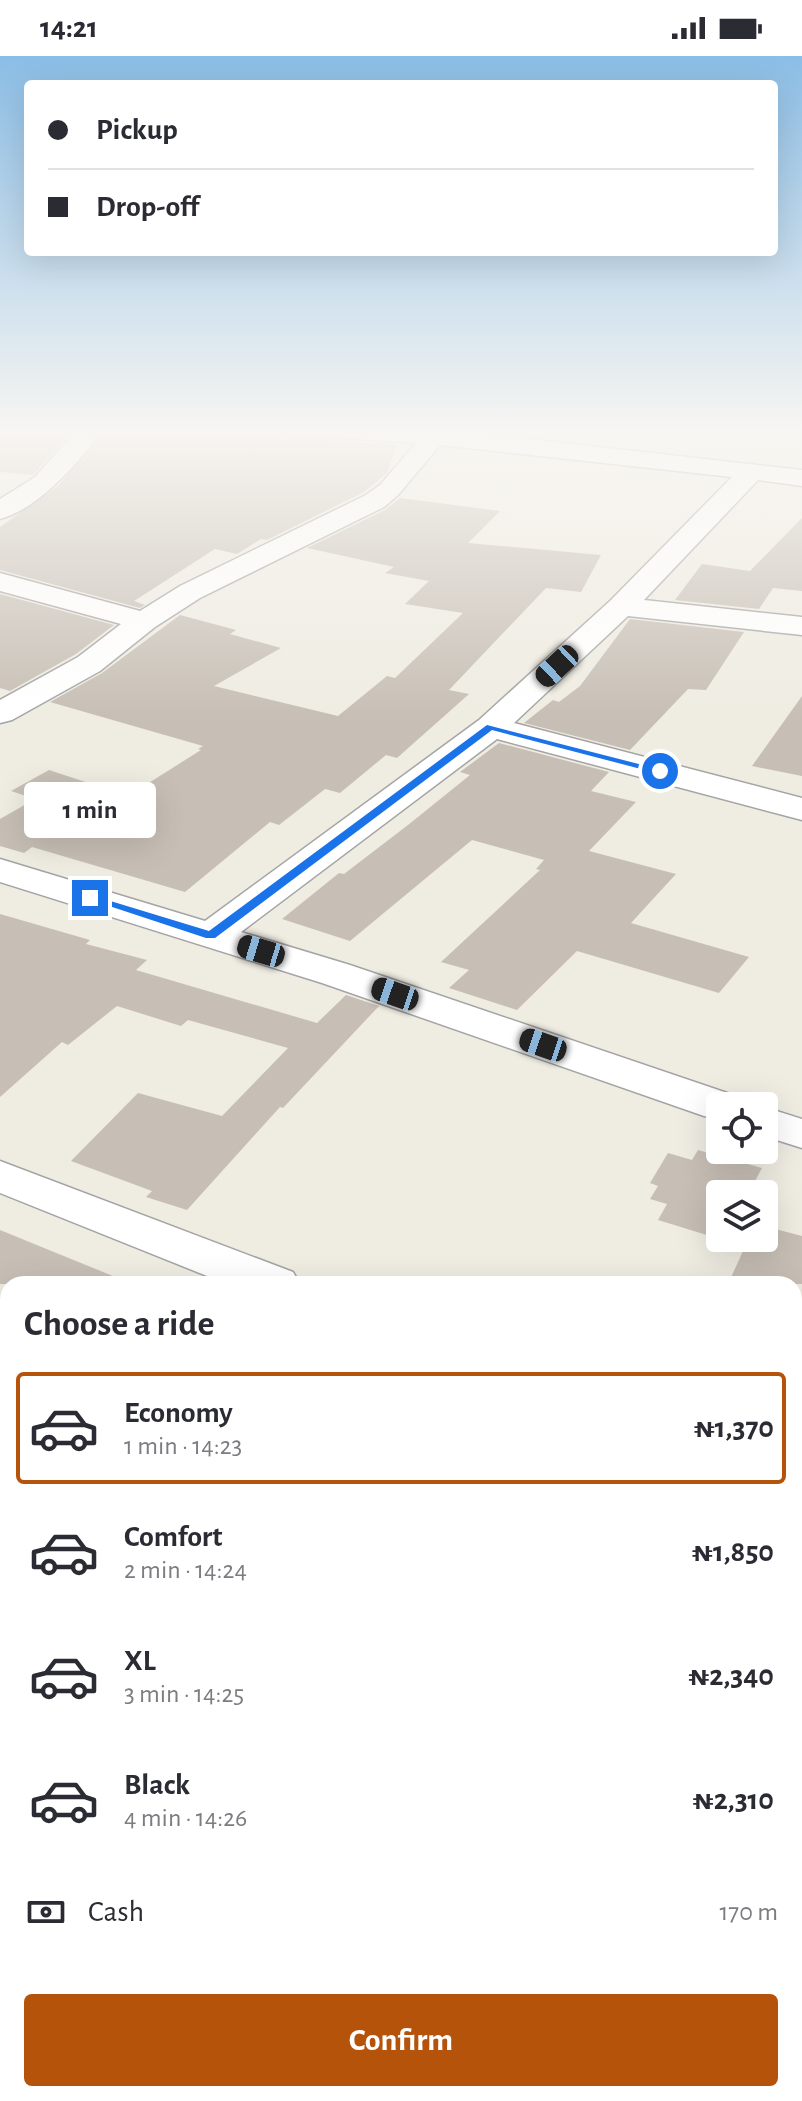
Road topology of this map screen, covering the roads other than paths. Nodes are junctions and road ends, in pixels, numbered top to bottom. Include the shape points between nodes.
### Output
1 (325, 525) edge
2 (700, 525) edge
3 (0, 582) edge
4 (621, 606) junction
5 (144, 621) junction
6 (802, 626) edge
7 (0, 713) edge
8 (491, 727) junction
9 (802, 809) edge
10 (0, 870) edge
11 (211, 935) junction
12 (706, 1101) edge
13 (778, 1126) edge
14 (802, 1134) edge
15 (0, 1176) edge
16 (255, 1276) edge

1 - 5 street via 190,592
2 - 4 street
3 - 5 street
4 - 6 street
4 - 8 street
5 - 7 street via 89,664
8 - 9 street
8 - 11 street
10 - 11 street
11 - 12 street
13 - 14 street
15 - 16 street

